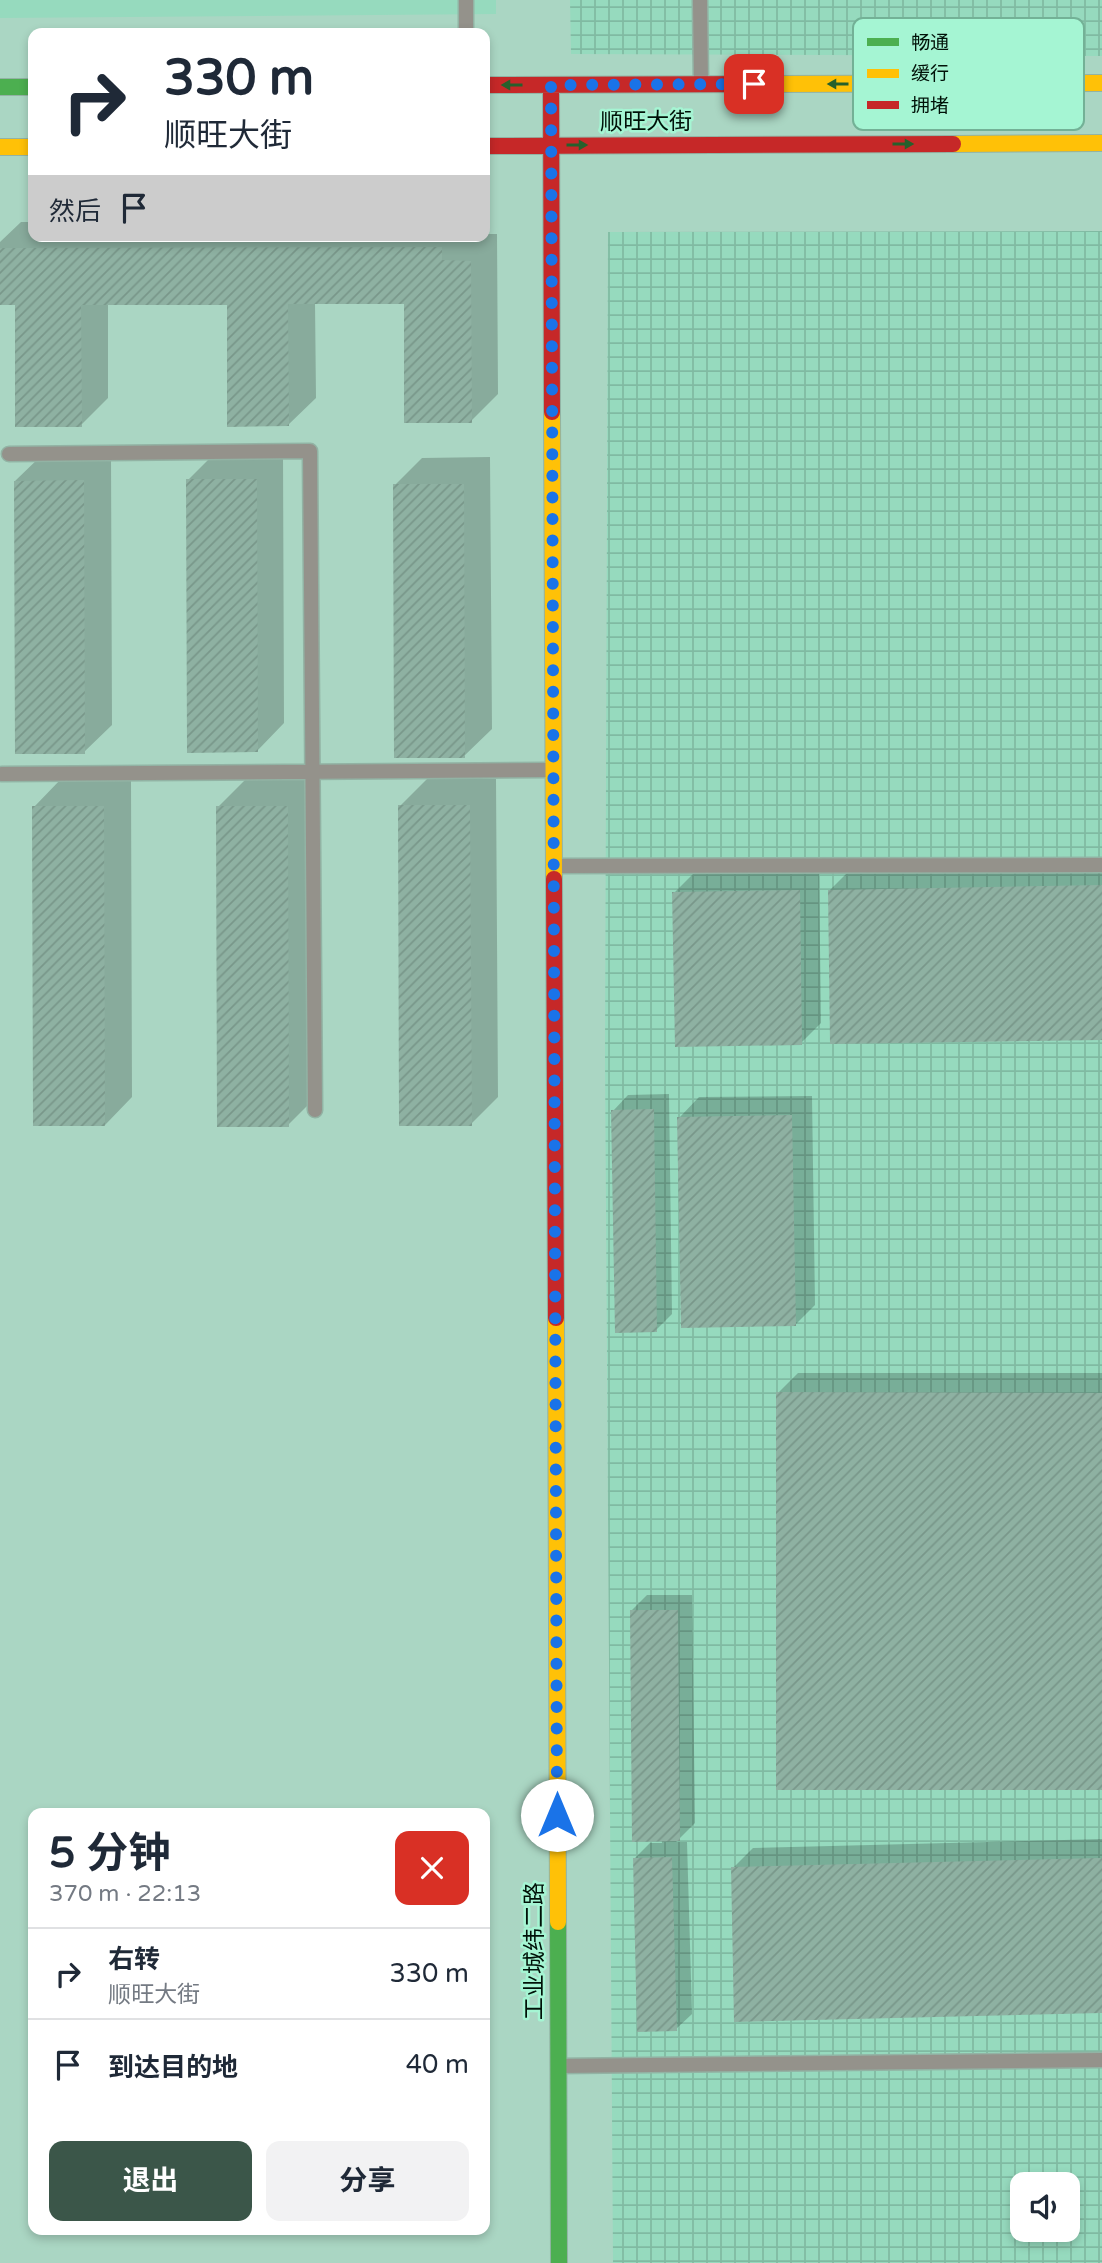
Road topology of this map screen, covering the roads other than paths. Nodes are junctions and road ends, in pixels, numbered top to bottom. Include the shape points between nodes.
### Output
1 (466, 0) edge
2 (700, 0) edge
3 (466, 28) edge
4 (1084, 83) edge
5 (1102, 83) edge
6 (701, 84) junction
7 (853, 84) edge
8 (490, 85) edge
9 (551, 85) junction
10 (0, 87) edge
11 (28, 87) edge
12 (1102, 143) edge
13 (551, 145) junction
14 (490, 146) edge
15 (0, 147) edge
16 (28, 147) edge
17 (9, 454) dead end
18 (553, 770) junction
19 (312, 771) junction
20 (2, 774) dead end
21 (1102, 865) edge
22 (554, 866) junction
23 (315, 1110) dead end
24 (1102, 2060) edge
25 (558, 2066) junction
26 (559, 2263) edge

1 - 3 lane
2 - 6 lane
5 -> 4 street, 顺旺大街
7 -> 6 street, 顺旺大街
6 - 9 street, 顺旺大街
9 -> 8 street, 顺旺大街
9 - 13 street, 工业城纬二路
10 - 11 street
13 -> 12 street, 顺旺大街
13 - 14 street, 顺旺大街
13 - 18 street, 工业城纬二路
15 - 16 street
17 - 19 lane via 310,452
18 - 19 lane
18 - 22 street, 工业城纬二路
19 - 20 lane
19 - 23 lane
21 - 22 lane
22 - 25 street, 工业城纬二路
24 - 25 lane
25 - 26 street, 工业城纬二路

